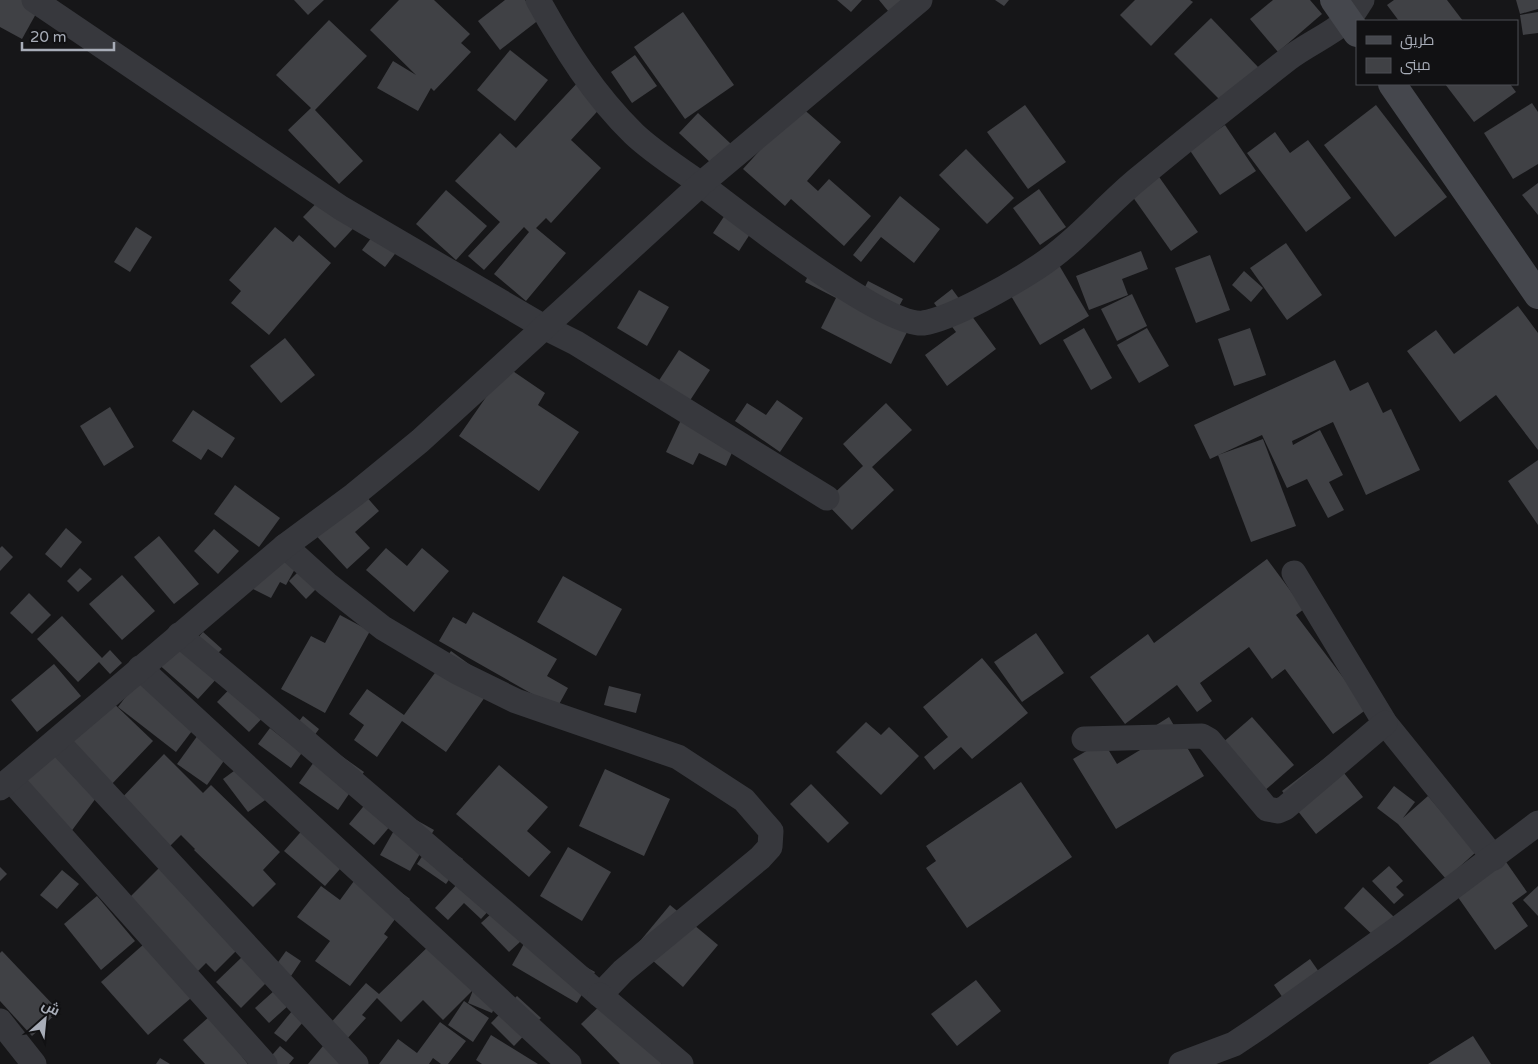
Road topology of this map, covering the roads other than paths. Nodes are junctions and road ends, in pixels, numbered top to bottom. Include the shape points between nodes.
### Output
1 (34, 0) edge
2 (538, 0) edge
3 (920, 0) edge
4 (1350, 13) edge
5 (1393, 85) edge
6 (701, 184) junction
7 (1538, 295) edge
8 (544, 327) junction
9 (827, 498) dead end
10 (285, 546) junction
11 (1294, 573) dead end
12 (179, 634) junction
13 (140, 668) junction
14 (1385, 723) junction
15 (1084, 738) dead end
16 (57, 741) junction
17 (5, 784) edge
18 (1537, 827) edge
19 (1494, 858) junction
20 (600, 995) junction
21 (0, 1021) edge
22 (34, 1064) edge
23 (265, 1064) edge
24 (356, 1064) edge
25 (569, 1064) edge
26 (682, 1064) edge
27 (1181, 1064) edge

1 - 8 street via 341,208
2 - 6 street via 592,88 635,136
3 - 6 street
4 - 6 street via 1136,180 1040,266 988,296 921,323 889,313 852,292 779,244
5 - 7 main road
6 - 8 street
8 - 9 street via 576,343
8 - 10 street via 420,441
10 - 12 street
10 - 20 street via 383,628 457,672 516,701 678,758 744,800 771,831 770,847 760,858 623,971
11 - 14 street
12 - 13 street
12 - 20 street via 326,756
13 - 16 street
13 - 25 street
14 - 15 street via 1278,811 1267,809 1209,740 1202,736
14 - 19 street
16 - 17 street
16 - 24 street
17 - 23 street
18 - 19 street
19 - 27 street via 1234,1044
20 - 26 street
21 - 22 street

